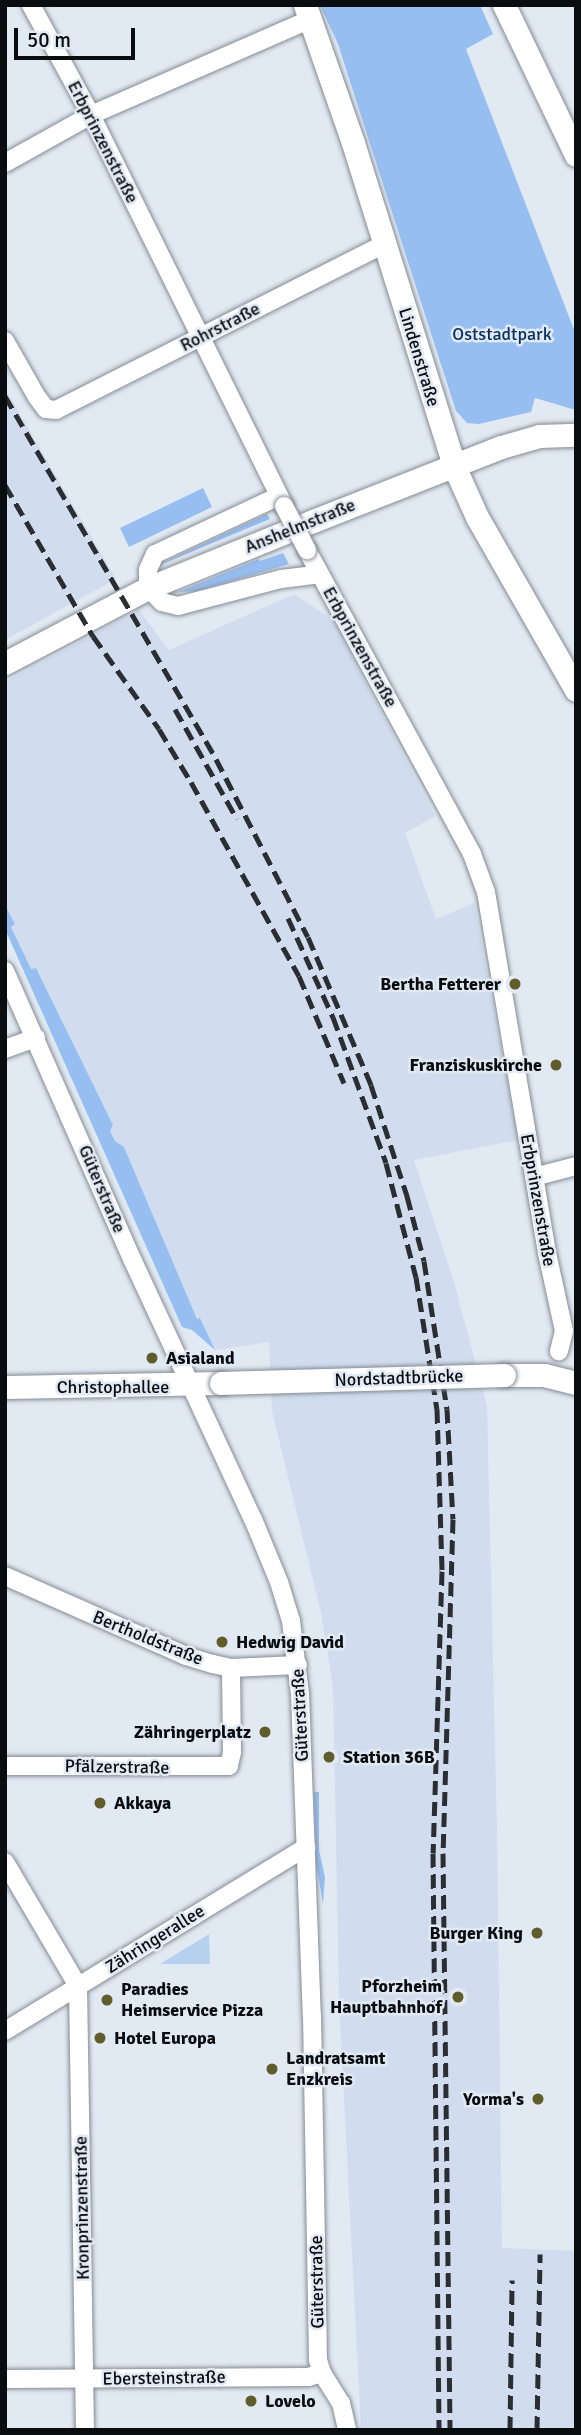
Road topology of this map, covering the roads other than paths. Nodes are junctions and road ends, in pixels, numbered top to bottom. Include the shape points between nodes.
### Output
1 (31, 5) edge
2 (506, 6) edge
3 (308, 12) edge
4 (91, 115) junction
5 (576, 155) edge
6 (5, 163) edge
7 (384, 244) junction
8 (201, 337) junction
9 (5, 341) edge
10 (576, 435) edge
11 (454, 466) junction
12 (281, 501) junction
13 (319, 574) junction
14 (148, 588) junction
15 (5, 663) edge
16 (576, 690) edge
17 (5, 971) edge
18 (36, 1038) junction
19 (5, 1049) edge
20 (576, 1166) edge
21 (534, 1177) junction
22 (570, 1330) edge
23 (559, 1351) dead end
24 (221, 1383) joint
25 (576, 1383) edge
26 (192, 1386) junction
27 (5, 1387) edge
28 (5, 1576) edge
29 (298, 1665) junction
30 (231, 1668) junction
31 (5, 1766) edge
32 (306, 1847) junction
33 (5, 1862) edge
34 (79, 1986) junction
35 (5, 2031) edge
36 (322, 2373) junction
37 (5, 2379) edge
38 (85, 2379) junction
39 (85, 2430) edge
40 (347, 2430) edge

1 - 4 street, Erbprinzenstraße
2 - 5 main road
3 - 4 street
3 - 7 main road, Lindenstraße
4 - 6 street
4 - 8 street, Erbprinzenstraße
7 - 8 street, Rohrstraße
7 - 11 main road, Lindenstraße
8 - 9 street, Rohrstraße via 56,410 46,409 37,397
8 - 12 street, Erbprinzenstraße
10 - 11 main road, Anshelmstraße via 522,440
11 - 14 main road, Anshelmstraße
11 - 16 main road, Lindenstraße via 477,517
12 - 13 street, Erbprinzenstraße, bridge
12 - 14 street, Anshelmstraße via 155,554 148,570
13 - 14 street via 281,579 178,606 162,602
13 - 21 street, Erbprinzenstraße via 477,867 490,914
14 - 15 main road, Anshelmstraße
17 - 18 street, Güterstraße
18 - 19 street
18 - 26 street, Güterstraße
20 - 21 street
21 - 22 street, Erbprinzenstraße
22 - 23 street, Erbprinzenstraße
24 - 25 main road, Nordstadtbrücke, bridge via 522,1375
24 - 26 main road, Christophallee
26 - 27 main road, Christophallee
26 - 29 street, Güterstraße via 279,1582
28 - 30 street, Bertholdstraße via 186,1656
29 - 30 street, Bertholdstraße
29 - 32 street, Güterstraße
30 - 31 street, Pfälzerstraße via 229,1766
32 - 34 street, Zähringerallee
32 - 36 street, Güterstraße via 318,2360
33 - 34 street
34 - 35 street, Zähringerallee
34 - 38 street, Kronprinzenstraße
36 - 38 street, Ebersteinstraße via 307,2377
36 - 40 street, Güterstraße via 341,2403
37 - 38 street, Ebersteinstraße
38 - 39 street, Kronprinzenstraße

